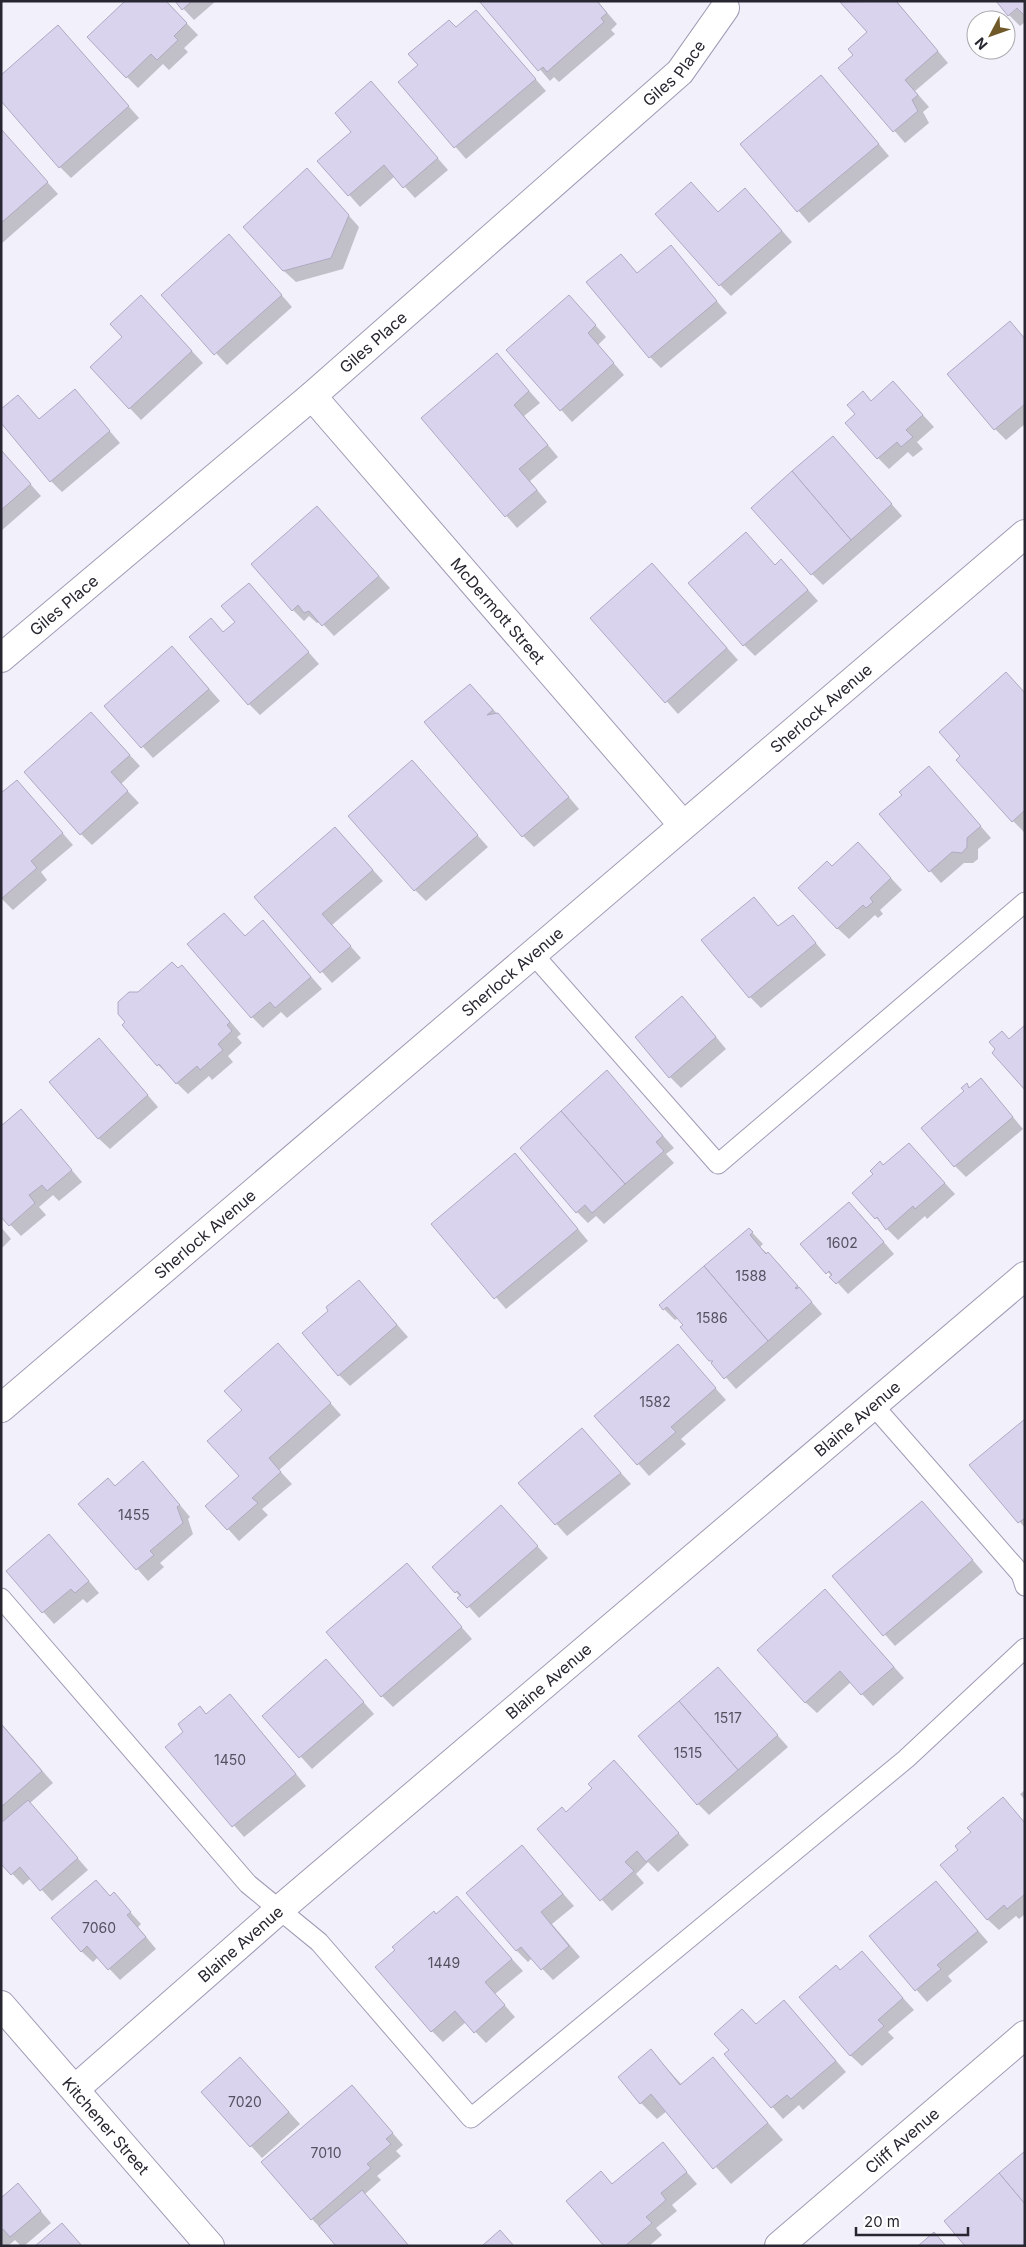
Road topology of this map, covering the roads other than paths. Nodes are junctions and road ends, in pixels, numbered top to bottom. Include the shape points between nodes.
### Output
1 (725, 8) dead end
2 (312, 396) junction
3 (1025, 534) edge
4 (1, 658) edge
5 (683, 825) junction
6 (1025, 902) edge
7 (533, 954) junction
8 (1025, 1276) edge
9 (873, 1405) junction
10 (1, 1408) edge
11 (1025, 1586) edge
12 (1, 1598) edge
13 (1025, 1648) edge
14 (279, 1910) junction
15 (1, 2005) edge
16 (1025, 2035) edge
17 (75, 2089) junction
18 (210, 2246) edge
19 (779, 2246) edge

1 - 2 street, Giles Place via 680,72
2 - 4 street, Giles Place
2 - 5 street, McDermott Street
3 - 5 street, Sherlock Avenue
5 - 7 street, Sherlock Avenue
6 - 7 lane via 718,1164
7 - 10 street, Sherlock Avenue
8 - 9 street, Blaine Avenue
9 - 11 lane via 1021,1574
9 - 14 street, Blaine Avenue
12 - 14 lane via 248,1884
13 - 14 lane via 906,1759 471,2118 318,1942
14 - 17 street, Blaine Avenue
15 - 17 street, Kitchener Street
16 - 19 street, Cliff Avenue
17 - 18 street, Kitchener Street

